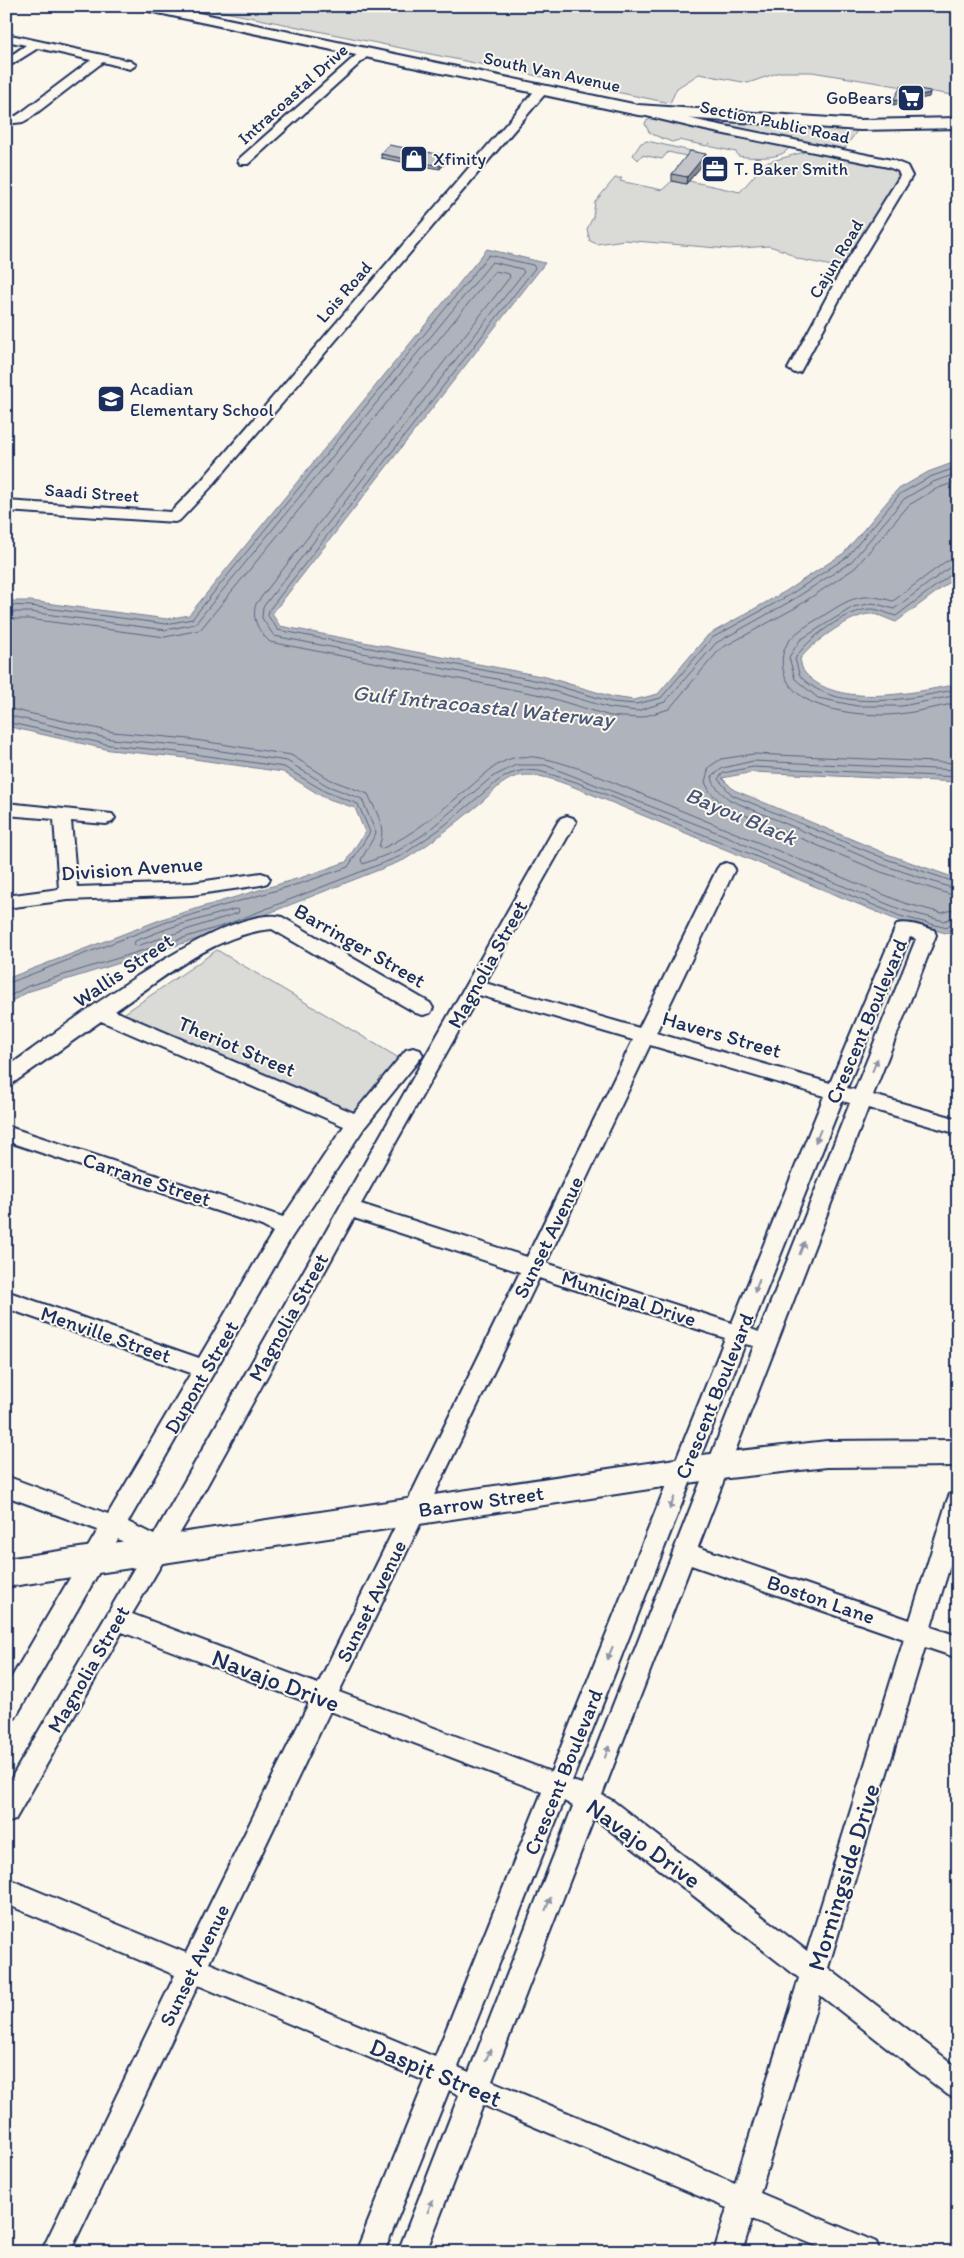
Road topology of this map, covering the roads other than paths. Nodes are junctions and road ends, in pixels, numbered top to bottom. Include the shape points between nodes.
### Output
1 (144, 6) edge
2 (6, 37) edge
3 (35, 44) junction
4 (365, 53) junction
5 (101, 58) junction
6 (6, 64) edge
7 (130, 65) dead end
8 (541, 91) junction
9 (6, 120) edge
10 (707, 121) junction
11 (958, 123) edge
12 (244, 161) dead end
13 (904, 169) joint
14 (796, 369) dead end
15 (6, 506) edge
16 (175, 517) joint
17 (6, 810) edge
18 (62, 814) junction
19 (106, 818) dead end
20 (567, 822) dead end
21 (726, 869) dead end
22 (261, 879) dead end
23 (68, 894) junction
24 (6, 902) edge
25 (275, 922) joint
26 (474, 987) junction
27 (422, 1008) dead end
28 (99, 1012) junction
29 (646, 1037) junction
30 (413, 1055) dead end
31 (6, 1078) edge
32 (836, 1092) junction
33 (861, 1099) junction
34 (357, 1123) junction
35 (958, 1127) edge
36 (6, 1133) edge
37 (349, 1208) junction
38 (284, 1232) junction
39 (533, 1267) junction
40 (6, 1299) edge
41 (739, 1334) junction
42 (766, 1343) junction
43 (206, 1369) junction
44 (958, 1453) edge
45 (718, 1467) junction
46 (684, 1471) junction
47 (6, 1486) edge
48 (958, 1501) edge
49 (415, 1511) junction
50 (114, 1526) junction
51 (158, 1549) junction
52 (684, 1552) junction
53 (94, 1559) junction
54 (6, 1573) edge
55 (116, 1619) junction
56 (918, 1633) junction
57 (958, 1647) edge
58 (324, 1698) junction
59 (8, 1704) edge
60 (558, 1787) junction
61 (588, 1801) junction
62 (6, 1811) edge
63 (6, 1891) edge
64 (193, 1969) junction
65 (813, 1972) junction
66 (441, 2074) junction
67 (958, 2085) edge
68 (475, 2088) junction
69 (743, 2200) junction
70 (55, 2252) edge
71 (370, 2252) edge
72 (412, 2252) edge
73 (728, 2252) edge
74 (866, 2252) edge

1 - 4 main road, South Van Avenue
2 - 3 street
3 - 5 street
3 - 6 street
4 - 8 main road, South Van Avenue
4 - 12 street, Intracoastal Drive
5 - 7 street
5 - 9 street via 26,115
8 - 10 main road, South Van Avenue
8 - 16 street, Lois Road
10 - 11 main road, South Van Avenue via 860,125
10 - 13 street, Section Public Road
13 - 14 street, Cajun Road via 906,176 850,267
15 - 16 street, Saadi Street
17 - 18 street
18 - 19 street
18 - 23 street
20 - 26 street, Magnolia Street
21 - 29 street, Sunset Avenue
22 - 23 street, Division Avenue via 192,889
23 - 24 street, Division Avenue
25 - 27 street, Barringer Street
25 - 28 street, Wallis Street via 244,928 196,948
26 - 29 street, Havers Street
26 - 37 street, Magnolia Street
28 - 31 street, Wallis Street
28 - 34 street, Theriot Street
29 - 32 street, Havers Street
29 - 39 street, Sunset Avenue
30 - 34 street, Dupont Street
32 - 33 street, Havers Street
33 -> 32 street, Crescent Boulevard via 927,935 904,929
32 -> 41 street, Crescent Boulevard
33 - 35 street, Havers Street
42 -> 33 street, Crescent Boulevard
34 - 38 street, Dupont Street
36 - 38 street, Carrane Street via 269,1220 282,1226
37 - 39 street, Municipal Drive
37 - 51 street, Magnolia Street
38 - 43 street, Dupont Street
39 - 41 street, Municipal Drive
39 - 49 street, Sunset Avenue
40 - 43 street, Menville Street
41 - 42 street, Municipal Drive
41 - 46 street, Crescent Boulevard
42 - 45 street, Crescent Boulevard
43 - 50 street, Dupont Street
44 - 45 main road, Barrow Street via 827,1454
45 - 46 main road, Barrow Street
45 - 52 street, Crescent Boulevard
46 - 49 main road, Barrow Street
46 -> 60 street, Crescent Boulevard
47 - 50 street
48 - 56 street, Morningside Drive
49 - 51 main road, Barrow Street
49 - 58 street, Sunset Avenue
50 - 51 street
50 - 53 street, Dupont Street
51 - 53 main road, Barrow Street
51 - 55 street, Magnolia Street
52 - 56 street, Boston Lane
61 -> 52 street, Crescent Boulevard
53 - 54 main road, Barrow Street
53 - 59 street, Dupont Street
55 - 58 street, Navajo Drive
55 - 62 street, Magnolia Street
56 - 57 street, Boston Lane
56 - 65 street, Morningside Drive
58 - 60 street, Navajo Drive
58 - 64 street, Sunset Avenue
60 - 61 street, Navajo Drive
60 - 66 street, Crescent Boulevard
61 - 65 street, Navajo Drive via 626,1826
68 -> 61 street, Crescent Boulevard
63 - 64 street, Daspit Street
64 - 66 street, Daspit Street
64 - 70 street, Sunset Avenue
65 - 67 street, Navajo Drive
65 - 69 street, Morningside Drive
66 - 68 street, Daspit Street
66 - 71 street, Crescent Boulevard
68 - 69 street, Daspit Street
72 -> 68 street, Crescent Boulevard
69 - 73 street, Morningside Drive
69 - 74 street, Daspit Street

